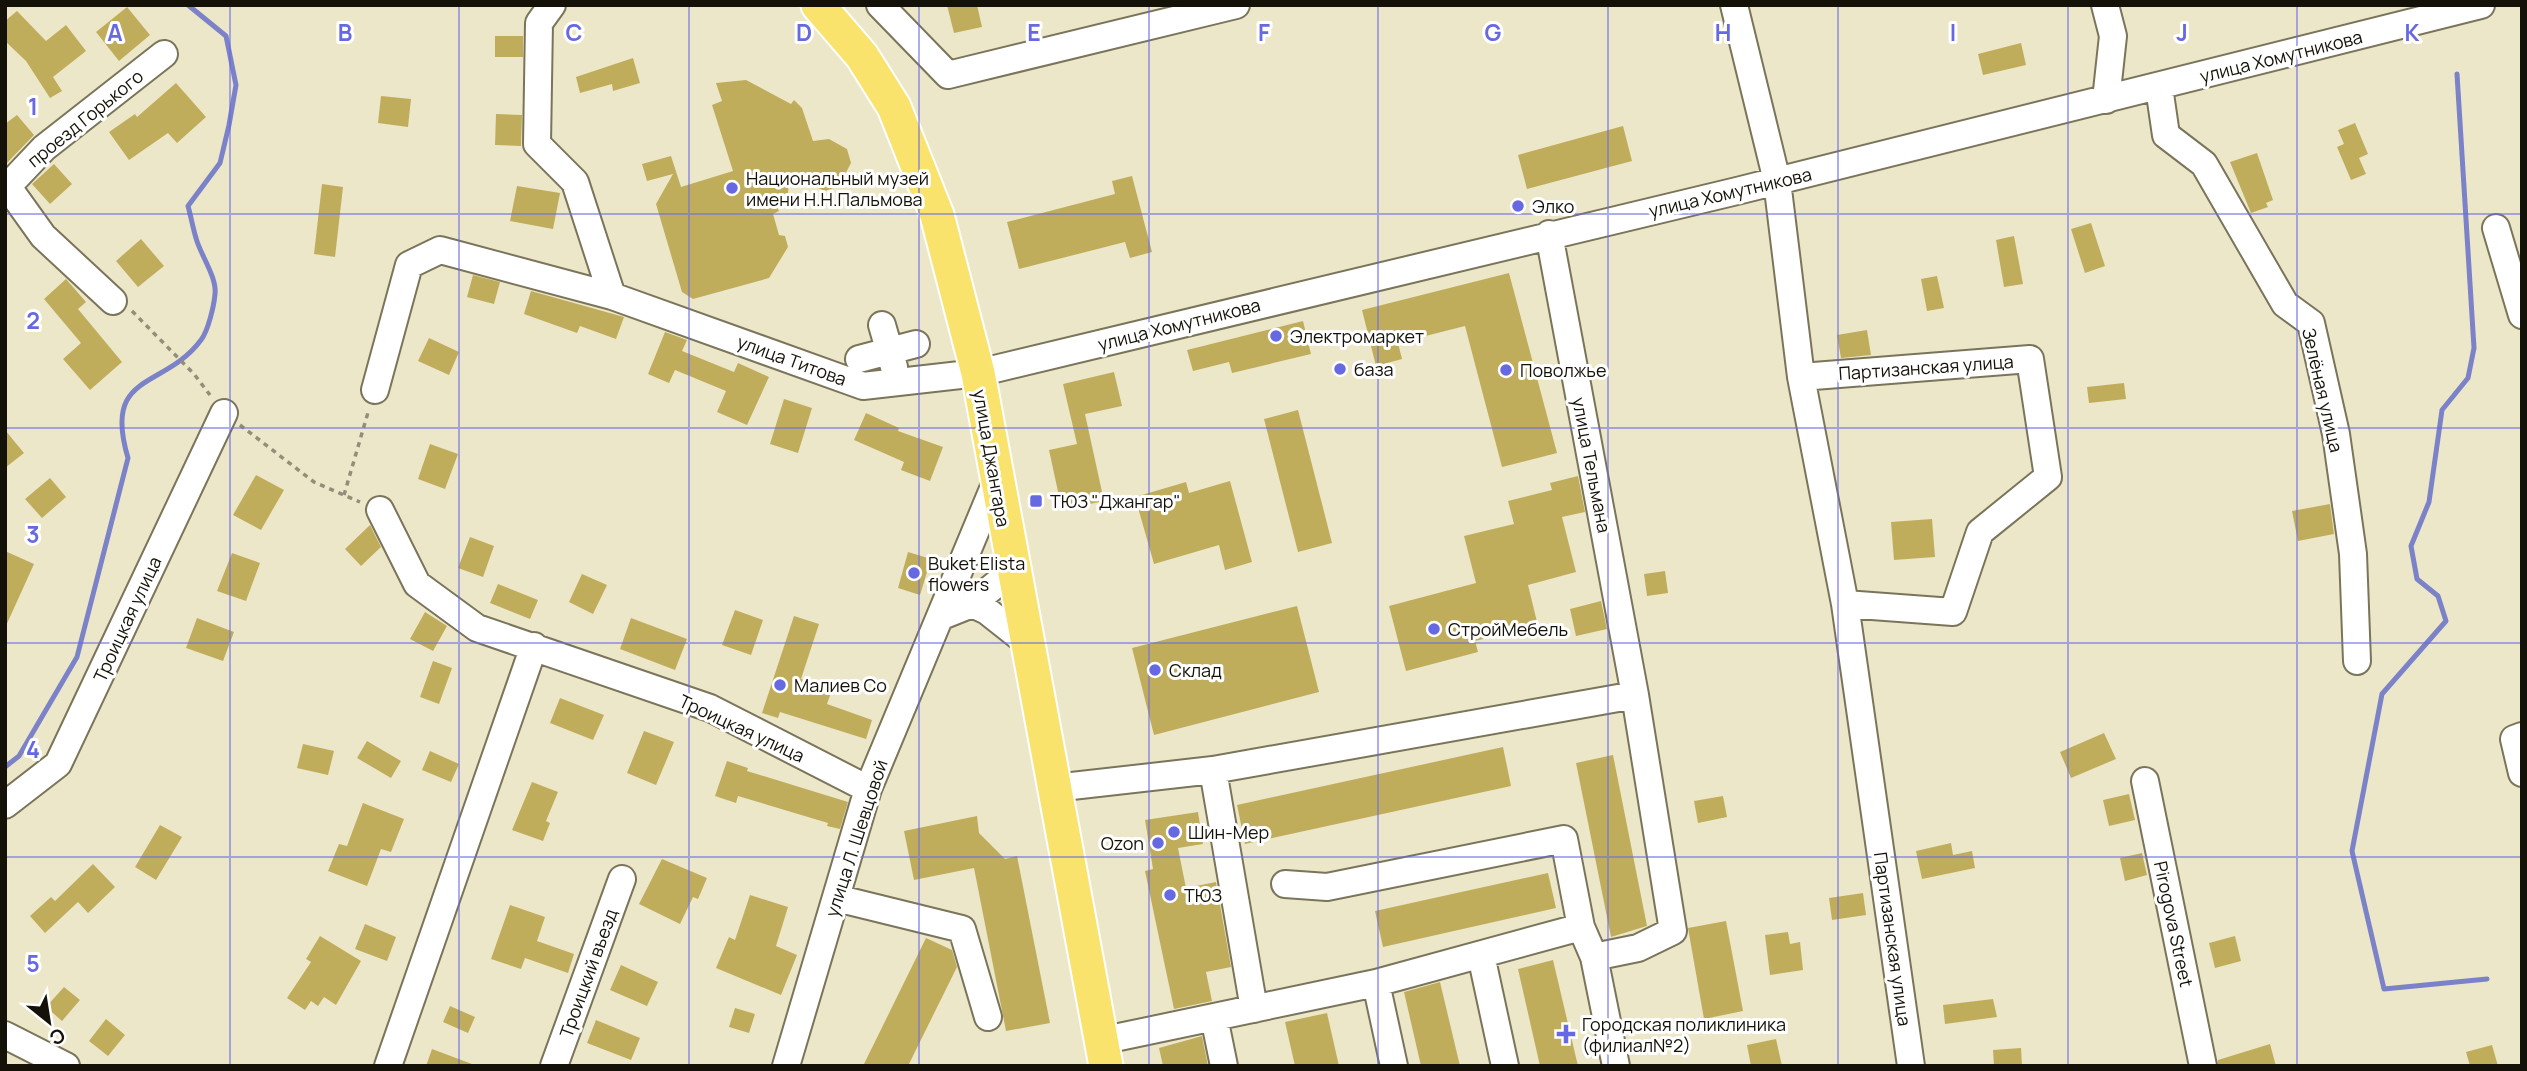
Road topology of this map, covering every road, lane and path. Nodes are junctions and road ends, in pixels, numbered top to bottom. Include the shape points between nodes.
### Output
1 (552, 5) edge
2 (818, 5) edge
3 (880, 5) edge
4 (1236, 5) edge
5 (1734, 5) edge
6 (2105, 5) edge
7 (2481, 5) edge
8 (164, 54) dead end
9 (2159, 87) junction
10 (2106, 100) junction
11 (1777, 181) junction
12 (7, 185) edge
13 (2496, 228) dead end
14 (1549, 234) junction
15 (612, 296) junction
16 (113, 301) joint
17 (2522, 314) edge
18 (882, 326) dead end
19 (916, 344) dead end
20 (890, 352) junction
21 (859, 359) dead end
22 (978, 373) junction
23 (1801, 377) junction
24 (898, 382) junction
25 (375, 390) joint
26 (224, 412) junction
27 (996, 482) junction
28 (344, 495) junction
29 (380, 510) joint
30 (1012, 571) junction
31 (972, 604) junction
32 (1845, 604) junction
33 (942, 616) junction
34 (1025, 640) junction
35 (534, 646) junction
36 (2357, 661) dead end
37 (1635, 695) junction
38 (2522, 736) edge
39 (1213, 770) junction
40 (2522, 773) edge
41 (2145, 781) dead end
42 (1054, 788) junction
43 (867, 789) junction
44 (5, 805) edge
45 (621, 879) dead end
46 (1284, 884) dead end
47 (836, 898) junction
48 (1581, 927) junction
49 (1481, 955) junction
50 (1594, 957) junction
51 (1376, 983) junction
52 (1254, 1009) junction
53 (988, 1017) dead end
54 (1214, 1017) junction
55 (5, 1035) edge
56 (1103, 1054) edge
57 (66, 1066) edge
58 (388, 1066) edge
59 (554, 1066) edge
60 (786, 1066) edge
61 (1224, 1066) edge
62 (1394, 1066) edge
63 (1505, 1066) edge
64 (1616, 1066) edge
65 (1911, 1066) edge
66 (2203, 1066) edge

1 - 15 street via 538,23 537,144 575,182
2 - 22 main road, улица Джангара via 862,56 894,107 917,159 937,215
3 - 4 street via 947,75
5 - 11 street, Партизанская улица
6 - 10 street via 2113,36
7 - 9 street, улица Хомутникова
8 - 12 street, проезд Горького via 44,148
9 - 10 street, улица Хомутникова
9 - 36 street, Зелёная улица via 2166,135 2204,164 2285,304 2311,323 2336,433 2353,554
10 - 11 street, улица Хомутникова
11 - 14 street, улица Хомутникова
11 - 23 street, Партизанская улица
12 - 16 street, проезд Горького via 43,236
13 - 17 street
14 - 22 street, улица Хомутникова
14 - 37 street, улица Тельмана
15 - 24 street, улица Титова via 863,386
15 - 25 street, улица Титова via 440,250 409,265
16 - 26 path via 124,304
18 - 20 street
19 - 20 street
20 - 21 street
20 - 24 street
22 - 24 street, улица Титова
22 - 27 main road, улица Джангара
23 - 32 street, Партизанская улица
23 - 32 street, Партизанская улица via 2031,359 2048,477 1980,532 1953,612
25 - 28 path
26 - 28 path via 314,482
26 - 44 street, Троицкая улица via 58,764
27 - 30 main road, улица Джангара
27 - 33 street, улица Л. Шевцовой
28 - 29 path
29 - 35 street, Троицкая улица via 417,584 477,628
30 - 31 street
30 - 34 main road, улица Джангара
31 - 33 street
31 - 34 street
32 - 65 street, Партизанская улица
33 - 43 street, улица Л. Шевцовой
34 - 42 main road, улица Джангара
35 - 43 street, Троицкая улица via 710,708
35 - 58 street
37 - 39 street
37 - 50 street, улица Тельмана via 1673,931 1638,948
38 - 40 street via 2514,738
39 - 42 street
39 - 52 street
41 - 66 street, Pirogova Street
42 - 56 main road, улица Джангара
43 - 47 street, улица Л. Шевцовой
45 - 59 street, Троицкий въезд
46 - 48 street via 1327,887 1564,839
47 - 53 street via 962,929
47 - 60 street, улица Л. Шевцовой
48 - 49 street
48 - 50 street
49 - 51 street
49 - 63 street
50 - 64 street
51 - 52 street
51 - 62 street
52 - 54 street
54 - 56 street
54 - 61 street
55 - 57 street

